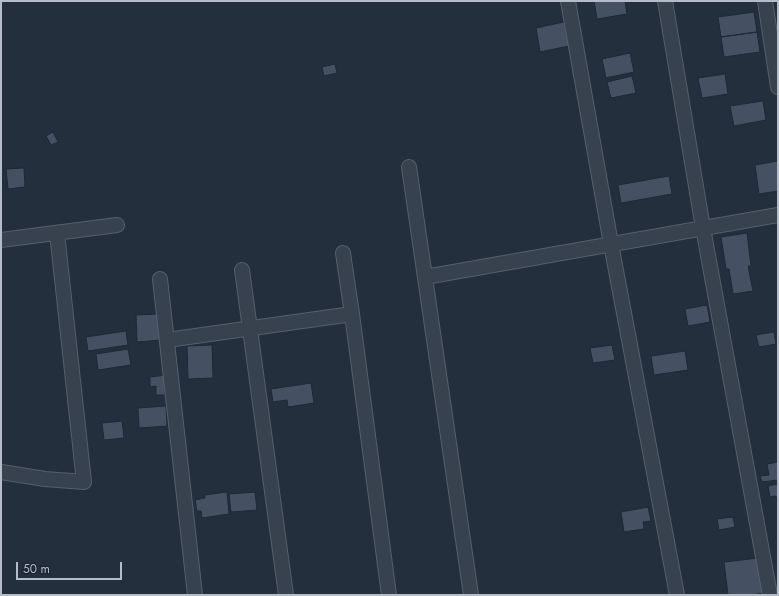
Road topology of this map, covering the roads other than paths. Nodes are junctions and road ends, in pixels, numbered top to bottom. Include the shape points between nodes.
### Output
1 (568, 1) edge
2 (665, 1) edge
3 (765, 1) edge
4 (778, 87) edge
5 (409, 167) dead end
6 (778, 215) edge
7 (117, 225) dead end
8 (703, 228) junction
9 (57, 233) junction
10 (1, 240) edge
11 (611, 244) junction
12 (343, 253) dead end
13 (242, 270) dead end
14 (425, 276) junction
15 (160, 279) dead end
16 (352, 314) junction
17 (250, 328) junction
18 (167, 340) junction
19 (1, 472) edge
20 (195, 595) edge
21 (286, 595) edge
22 (390, 595) edge
23 (471, 595) edge
24 (677, 595) edge
25 (770, 595) edge

1 - 11 street
2 - 8 street
3 - 4 street
5 - 14 street
6 - 8 street
7 - 9 street
8 - 11 street
8 - 25 street
9 - 10 street
9 - 19 street via 84,482
11 - 14 street
11 - 24 street
12 - 16 street
13 - 17 street
14 - 23 street
15 - 18 street
16 - 17 street
16 - 22 street
17 - 18 street
17 - 21 street
18 - 20 street

